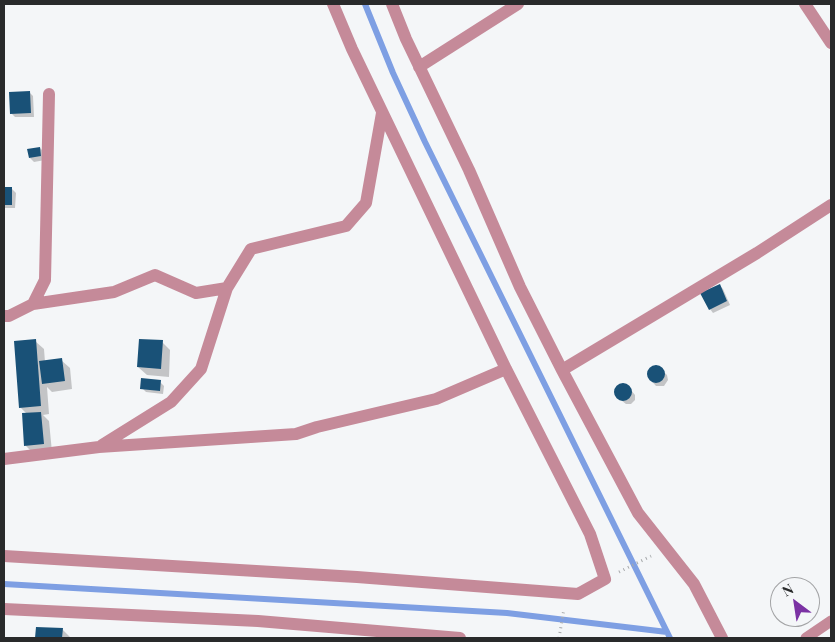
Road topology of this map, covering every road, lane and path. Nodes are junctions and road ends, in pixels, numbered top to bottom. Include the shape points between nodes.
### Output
1 (333, 4) edge
2 (392, 4) edge
3 (518, 4) edge
4 (805, 4) edge
5 (831, 43) edge
6 (419, 67) junction
7 (49, 94) dead end
8 (382, 113) junction
9 (831, 205) edge
10 (227, 288) junction
11 (33, 304) junction
12 (4, 316) edge
13 (506, 369) junction
14 (562, 370) junction
15 (100, 446) junction
16 (4, 460) edge
17 (658, 553) dead end
18 (4, 556) edge
19 (615, 574) dead end
20 (565, 605) dead end
21 (4, 609) edge
22 (831, 621) edge
23 (460, 638) edge
24 (559, 638) edge
25 (722, 638) edge
26 (806, 638) edge

1 - 8 street
2 - 6 street
3 - 6 street
4 - 5 street
6 - 14 street via 520,287
7 - 11 street via 45,280
8 - 10 street via 366,203 346,226 251,249
8 - 13 street
9 - 14 street
10 - 11 street via 196,293 155,275 114,292
10 - 15 street via 201,369 170,402
11 - 12 street
13 - 15 street via 436,399 296,434
13 - 18 street via 590,534 605,579 578,594
14 - 25 street via 638,513 694,584
15 - 16 street
17 - 19 path
20 - 24 path
21 - 23 street via 258,621
22 - 26 lane

